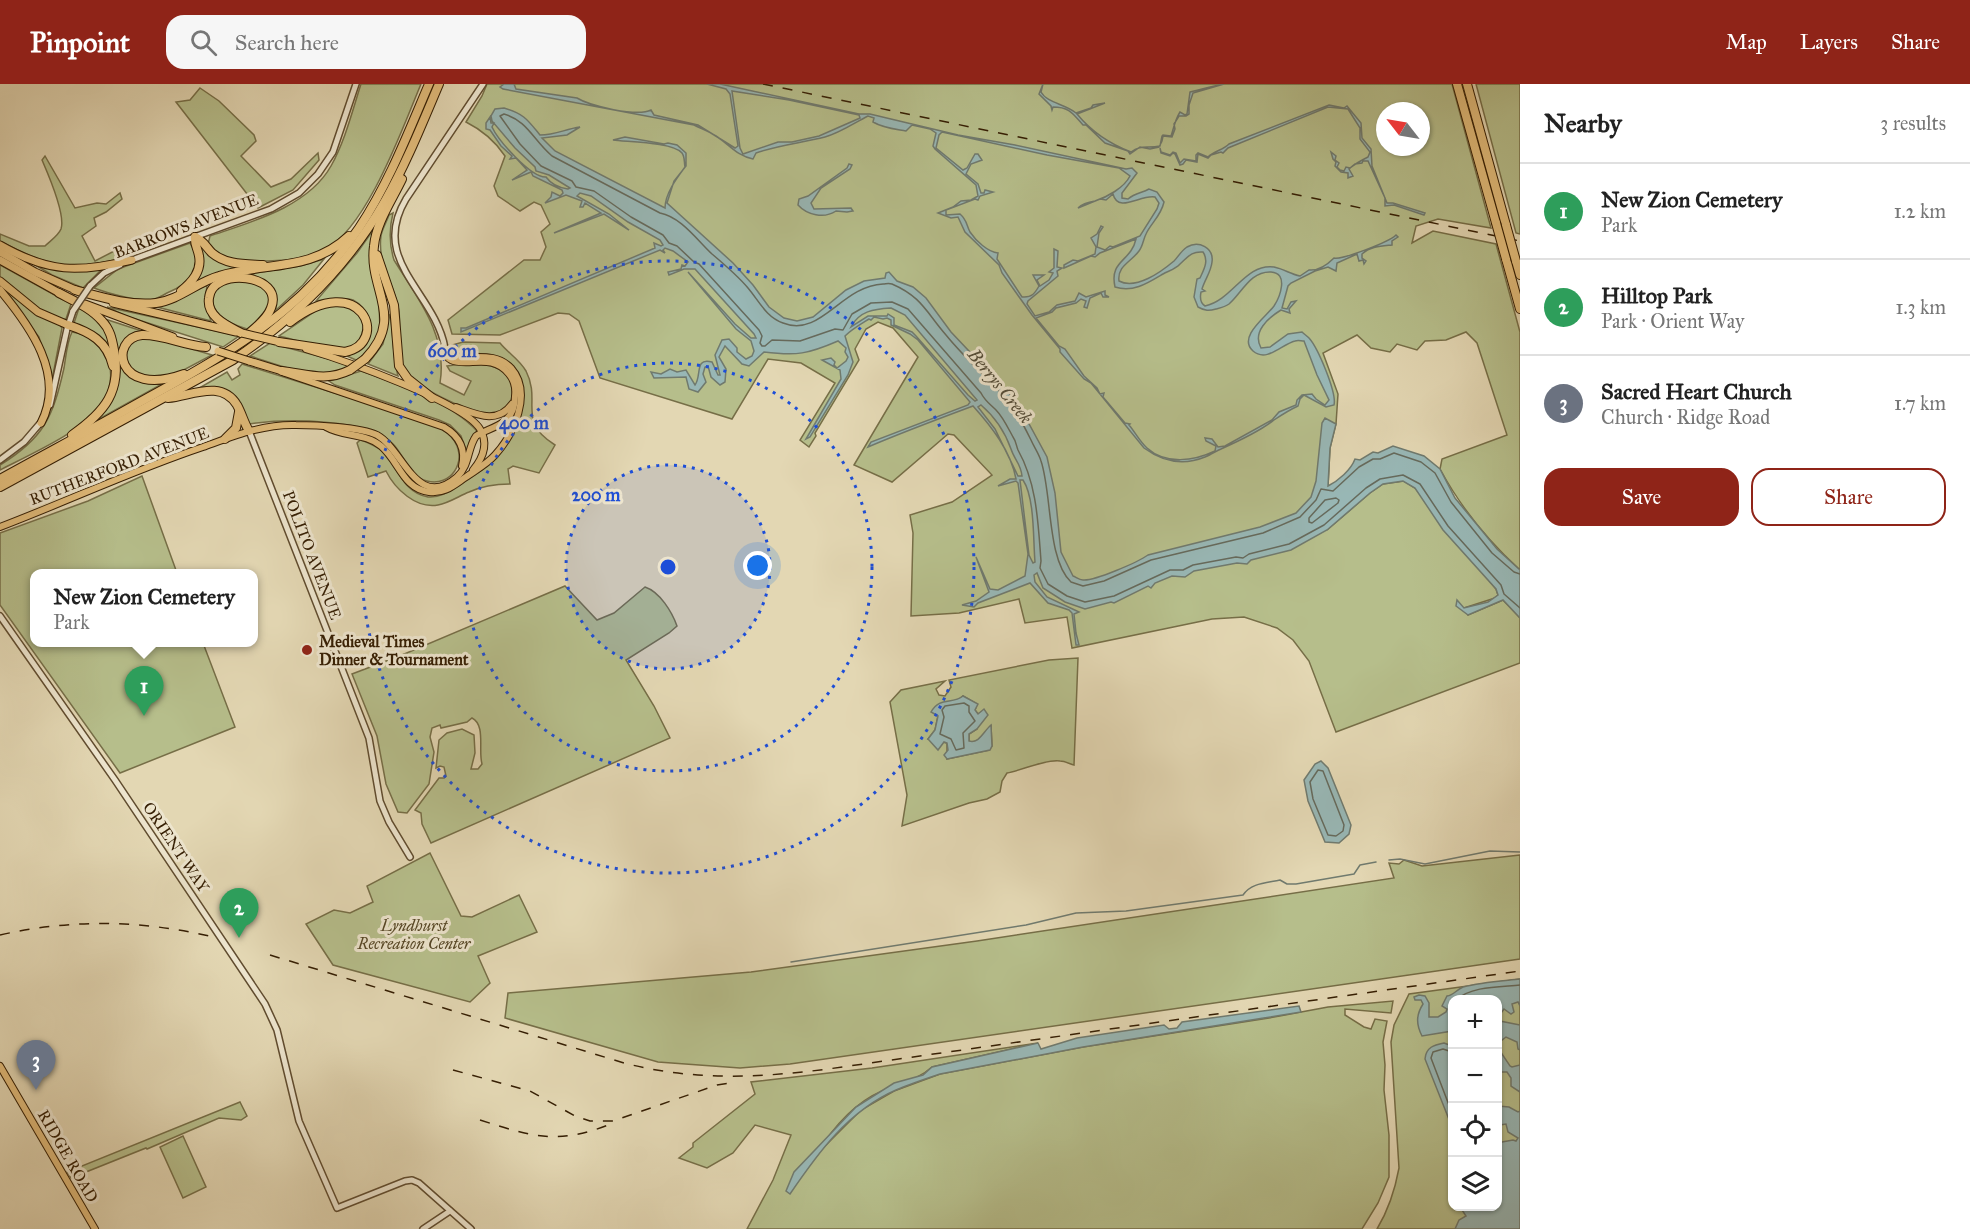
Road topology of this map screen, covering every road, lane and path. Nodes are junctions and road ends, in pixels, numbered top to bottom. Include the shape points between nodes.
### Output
1 (356, 84) edge
2 (429, 84) edge
3 (439, 84) edge
4 (483, 84) edge
5 (1457, 84) edge
6 (1467, 84) edge
7 (410, 152) junction
8 (364, 219) junction
9 (377, 232) junction
10 (195, 237) junction
11 (0, 245) edge
12 (0, 252) edge
13 (0, 260) edge
14 (132, 260) junction
15 (291, 264) junction
16 (1520, 274) edge
17 (0, 281) edge
18 (0, 290) edge
19 (75, 290) junction
20 (59, 293) junction
21 (146, 304) junction
22 (1520, 309) edge
23 (68, 325) junction
24 (242, 333) junction
25 (269, 334) junction
26 (278, 342) junction
27 (207, 347) junction
28 (445, 348) junction
29 (228, 353) junction
30 (210, 364) junction
31 (282, 371) junction
32 (515, 392) junction
33 (163, 398) junction
34 (435, 399) junction
35 (237, 405) junction
36 (104, 407) junction
37 (41, 423) junction
38 (326, 427) junction
39 (249, 431) junction
40 (482, 432) junction
41 (225, 439) junction
42 (61, 446) junction
43 (0, 460) edge
44 (0, 479) edge
45 (461, 481) junction
46 (449, 482) junction
47 (0, 487) edge
48 (0, 527) edge
49 (0, 616) edge
50 (410, 857) dead end
51 (0, 1066) edge
52 (450, 1211) junction
53 (94, 1229) edge
54 (423, 1229) edge
55 (471, 1229) edge

1 - 10 street, BARROWS AVENUE via 335,147 310,183 281,204
2 - 8 highway via 389,176
3 - 7 highway
4 - 28 street via 406,199 394,227 398,259 435,319
5 - 22 highway, bridge
6 - 16 highway, bridge
7 - 9 highway via 405,172
7 - 25 highway via 380,209 348,255 311,297
8 - 15 highway via 330,250
8 - 29 highway via 310,287
9 - 31 highway, bridge via 374,259 384,302 378,341 365,359 336,376
9 - 34 highway via 378,258 395,310 399,366 408,379
10 - 14 street, BARROWS AVENUE
10 - 15 highway via 229,262
10 - 21 highway via 200,263 194,277 172,296
11 - 14 highway via 33,261 61,268 89,269
12 - 19 highway
13 - 20 highway
14 - 23 street, BARROWS AVENUE, bridge via 107,271 90,286 73,310
15 - 21 highway via 221,275 169,300
17 - 23 highway via 38,312
18 - 37 highway via 29,327 44,360 49,389
19 - 21 highway
19 - 24 highway via 111,303
20 - 27 highway
20 - 36 highway via 96,314 110,333 117,378
23 - 36 highway via 96,338 111,357 113,384
23 - 37 street, BARROWS AVENUE via 51,401
24 - 26 highway, bridge
24 - 29 highway via 217,318 209,307 211,289 224,280 260,282 270,291 273,302 264,318
25 - 26 highway via 280,331 311,309 333,302 355,306 367,323 362,342 348,352
25 - 33 highway via 233,360
26 - 34 main road via 351,363
27 - 30 highway via 141,336 126,345 123,361 132,376 152,381 174,378
27 - 31 highway, bridge
28 - 32 main road via 452,361 500,366 512,378
28 - 45 main road via 454,356 500,360 513,370 520,386 518,416 507,440 491,459
29 - 30 highway
30 - 42 highway
31 - 46 main road via 449,430 464,454 461,469
32 - 34 main road via 509,409 491,417
32 - 40 main road via 509,417
33 - 35 highway via 214,390
33 - 47 highway
34 - 40 main road via 473,420
35 - 39 highway
35 - 41 highway via 238,424
36 - 42 highway
37 - 43 street, BARROWS AVENUE
38 - 39 main road, RUTHERFORD AVENUE via 288,425
38 - 45 main road via 379,444 407,481 420,490 442,492
38 - 46 main road via 374,434 389,444 419,482 436,486
39 - 41 main road, RUTHERFORD AVENUE
39 - 50 street, POLITO AVENUE via 369,738 380,801
40 - 45 main road via 482,458
40 - 46 main road via 474,438 463,470
41 - 48 main road, RUTHERFORD AVENUE
42 - 44 highway
49 - 52 street, ORIENT WAY via 265,1004 281,1046 299,1121 337,1209 412,1180
51 - 53 main road, RIDGE ROAD
52 - 54 street
52 - 55 street

